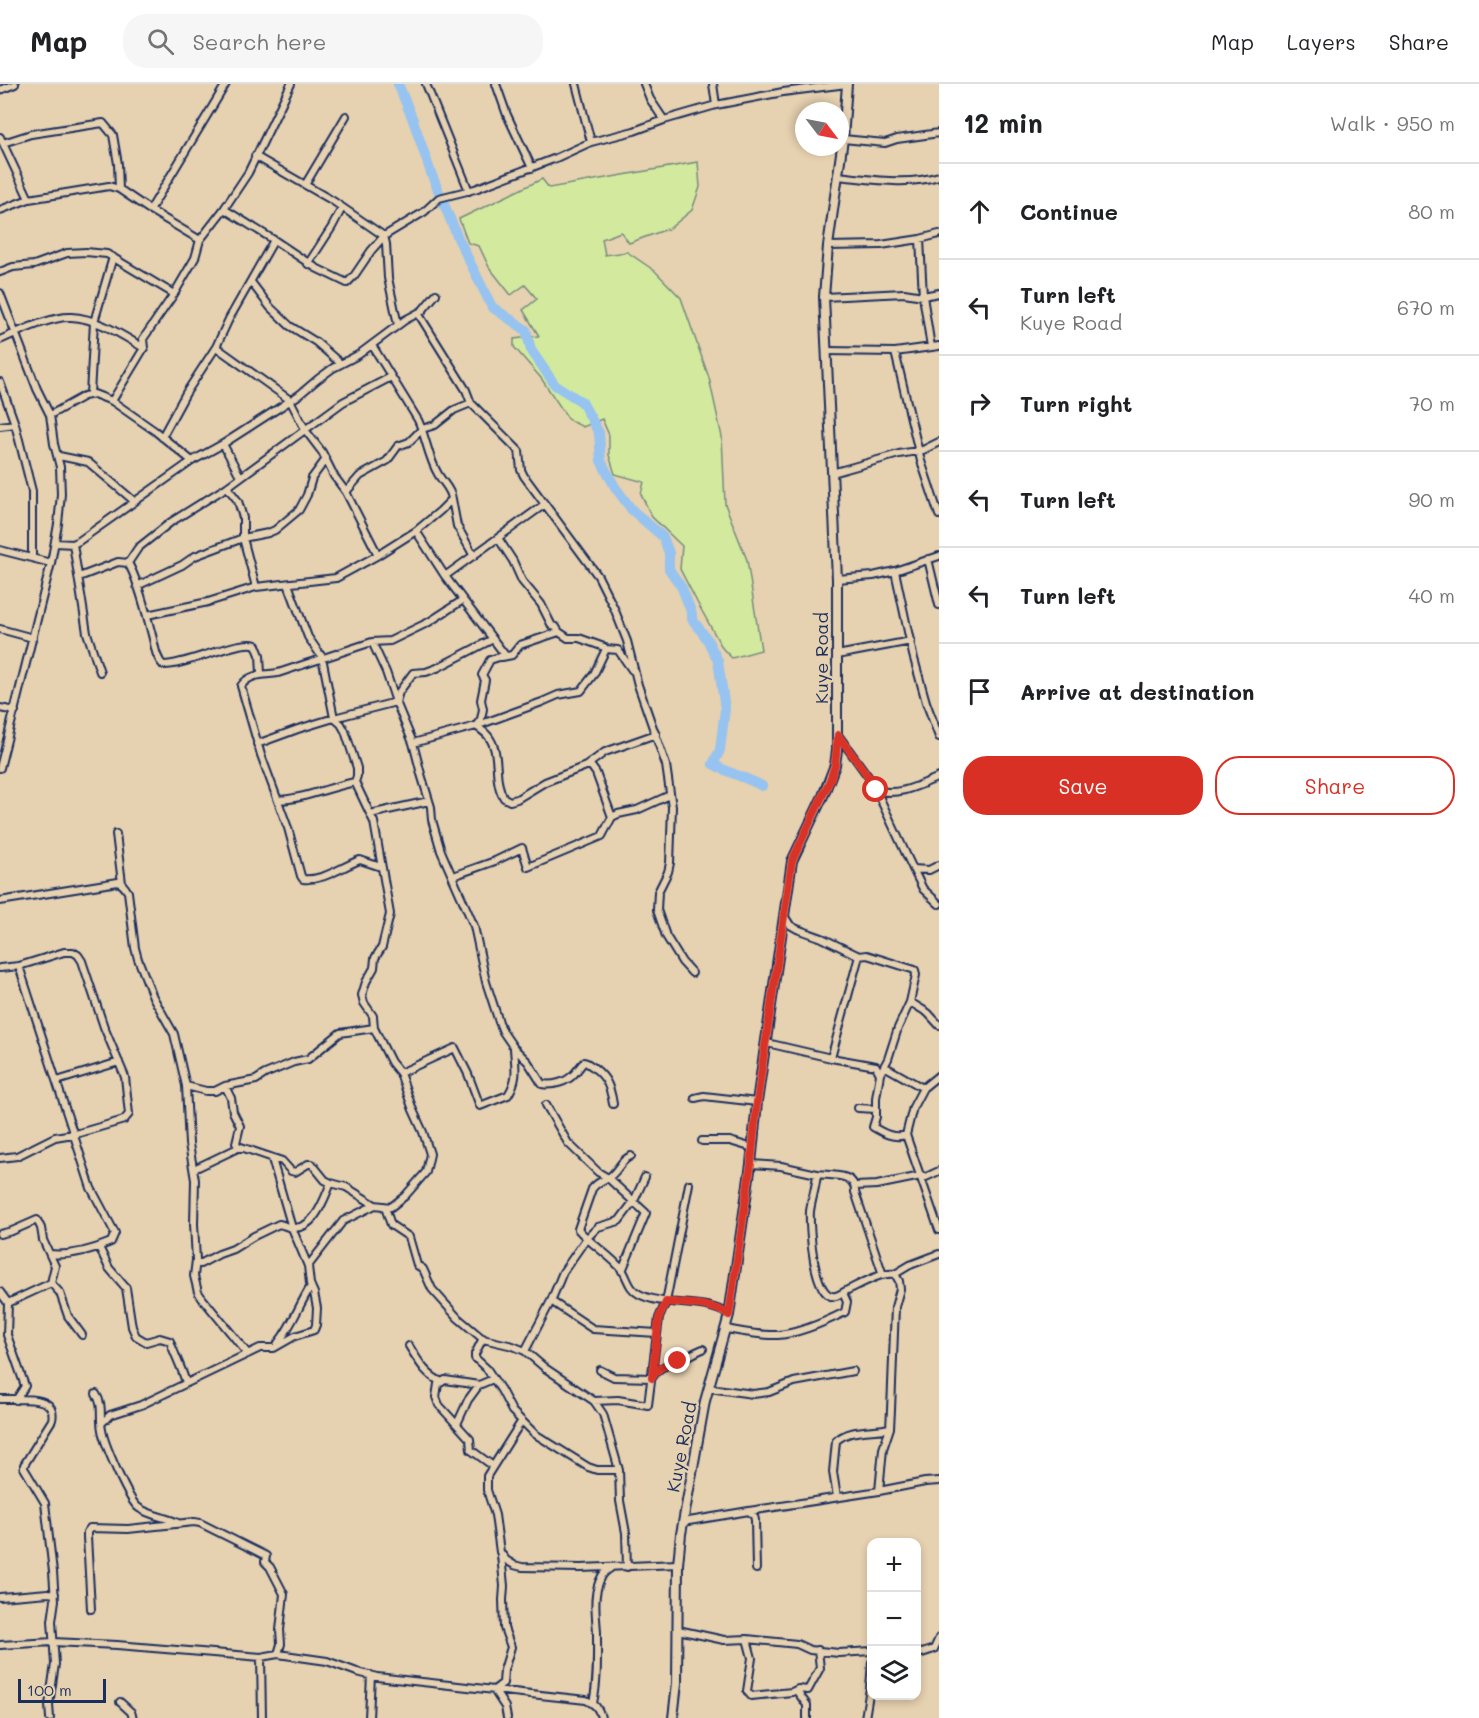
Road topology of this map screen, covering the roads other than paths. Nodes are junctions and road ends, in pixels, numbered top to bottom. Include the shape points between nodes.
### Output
1 (15, 84) edge
2 (226, 84) edge
3 (291, 84) edge
4 (426, 84) edge
5 (496, 84) edge
6 (576, 84) edge
7 (644, 84) edge
8 (713, 84) edge
9 (782, 84) edge
10 (847, 84) edge
11 (0, 90) edge
12 (783, 92) junction
13 (846, 102) edge
14 (716, 105) junction
15 (346, 116) dead end
16 (664, 120) junction
17 (939, 133) edge
18 (1, 140) edge
19 (849, 140) edge
20 (591, 142) junction
21 (255, 156) junction
22 (840, 156) edge
23 (532, 168) junction
24 (837, 176) junction
25 (939, 176) edge
26 (305, 185) junction
27 (119, 189) junction
28 (469, 191) junction
29 (29, 199) junction
30 (342, 208) junction
31 (224, 209) junction
32 (0, 210) edge
33 (150, 210) junction
34 (939, 234) edge
35 (384, 236) junction
36 (920, 239) junction
37 (200, 240) junction
38 (274, 240) junction
39 (828, 246) junction
40 (113, 257) junction
41 (308, 264) junction
42 (0, 272) edge
43 (250, 282) junction
44 (0, 293) edge
45 (939, 293) edge
46 (174, 294) junction
47 (436, 294) dead end
48 (923, 296) junction
49 (824, 297) junction
50 (418, 313) junction
51 (94, 322) junction
52 (398, 326) junction
53 (15, 333) junction
54 (0, 340) edge
55 (372, 345) junction
56 (216, 347) junction
57 (935, 347) edge
58 (144, 348) junction
59 (827, 351) junction
60 (895, 352) junction
61 (341, 364) junction
62 (391, 377) junction
63 (0, 382) edge
64 (90, 394) junction
65 (290, 400) junction
66 (112, 401) junction
67 (471, 403) junction
68 (50, 415) junction
69 (15, 424) junction
70 (0, 426) edge
71 (423, 429) junction
72 (306, 430) junction
73 (162, 437) junction
74 (939, 442) edge
75 (223, 444) junction
76 (919, 451) junction
77 (58, 456) junction
78 (326, 459) junction
79 (192, 461) junction
80 (832, 473) junction
81 (240, 476) junction
82 (227, 487) junction
83 (346, 492) junction
84 (452, 499) junction
85 (134, 501) junction
86 (545, 504) junction
87 (939, 515) edge
88 (416, 531) junction
89 (243, 538) junction
90 (498, 538) junction
91 (55, 543) junction
92 (73, 544) junction
93 (0, 550) edge
94 (378, 555) junction
95 (32, 556) junction
96 (474, 556) junction
97 (939, 556) edge
98 (928, 559) junction
99 (51, 562) junction
100 (128, 563) junction
101 (895, 571) junction
102 (445, 576) junction
103 (79, 577) junction
104 (837, 579) junction
105 (288, 584) junction
106 (137, 586) junction
107 (256, 587) junction
108 (463, 600) junction
109 (939, 605) edge
110 (147, 615) junction
111 (0, 629) edge
112 (559, 632) junction
113 (33, 638) junction
114 (493, 639) junction
115 (911, 641) junction
116 (372, 642) junction
117 (606, 649) junction
118 (837, 655) junction
119 (322, 657) junction
120 (490, 660) junction
121 (100, 672) dead end
122 (261, 674) junction
123 (634, 674) junction
124 (396, 702) junction
125 (0, 708) edge
126 (15, 711) junction
127 (334, 718) junction
128 (476, 726) junction
129 (656, 734) junction
130 (838, 735) junction
131 (939, 737) edge
132 (413, 743) junction
133 (258, 744) junction
134 (586, 766) junction
135 (0, 768) edge
136 (939, 777) edge
137 (870, 779) junction
138 (354, 782) junction
139 (670, 795) junction
140 (278, 800) junction
141 (429, 801) junction
142 (370, 814) junction
143 (612, 817) junction
144 (116, 834) dead end
145 (939, 866) edge
146 (381, 867) junction
147 (913, 869) junction
148 (453, 876) junction
149 (122, 884) junction
150 (0, 901) edge
151 (939, 903) edge
152 (785, 917) junction
153 (859, 956) junction
154 (19, 966) junction
155 (0, 968) edge
156 (692, 973) dead end
157 (910, 1002) junction
158 (939, 1025) edge
159 (374, 1028) junction
160 (767, 1043) junction
161 (514, 1048) junction
162 (831, 1058) junction
163 (119, 1062) junction
164 (884, 1066) junction
165 (400, 1073) junction
166 (880, 1074) junction
167 (939, 1075) edge
168 (57, 1082) junction
169 (186, 1086) junction
170 (225, 1086) junction
171 (923, 1088) junction
172 (695, 1098) dead end
173 (757, 1102) junction
174 (613, 1104) dead end
175 (546, 1105) dead end
176 (858, 1108) dead end
177 (876, 1109) junction
178 (73, 1134) junction
179 (906, 1135) junction
180 (702, 1141) dead end
181 (240, 1147) junction
182 (753, 1148) junction
183 (631, 1156) dead end
184 (0, 1158) edge
185 (272, 1159) junction
186 (751, 1164) junction
187 (194, 1169) junction
188 (939, 1171) edge
189 (817, 1174) junction
190 (921, 1176) junction
191 (645, 1177) dead end
192 (608, 1178) junction
193 (331, 1183) junction
194 (689, 1184) dead end
195 (855, 1186) junction
196 (634, 1201) junction
197 (375, 1205) junction
198 (385, 1207) junction
199 (292, 1228) junction
200 (939, 1230) edge
201 (0, 1233) edge
202 (586, 1239) junction
203 (99, 1247) junction
204 (50, 1254) junction
205 (939, 1254) edge
206 (62, 1256) junction
207 (198, 1262) junction
208 (55, 1266) junction
209 (308, 1266) junction
210 (622, 1270) junction
211 (895, 1274) junction
212 (883, 1275) junction
213 (51, 1283) junction
214 (311, 1286) junction
215 (0, 1293) edge
216 (843, 1293) junction
217 (550, 1301) junction
218 (666, 1302) junction
219 (8, 1303) junction
220 (729, 1315) junction
221 (726, 1329) junction
222 (657, 1333) junction
223 (82, 1335) dead end
224 (483, 1338) junction
225 (409, 1346) dead end
226 (274, 1348) junction
227 (703, 1348) dead end
228 (525, 1351) junction
229 (248, 1354) junction
230 (600, 1370) dead end
231 (853, 1371) dead end
232 (652, 1378) junction
233 (493, 1379) junction
234 (442, 1382) junction
235 (186, 1383) junction
236 (479, 1385) junction
237 (709, 1388) junction
238 (22, 1390) junction
239 (96, 1394) dead end
240 (0, 1399) edge
241 (26, 1399) junction
242 (16, 1400) junction
243 (594, 1401) junction
244 (521, 1422) junction
245 (102, 1423) junction
246 (458, 1424) junction
247 (890, 1428) junction
248 (493, 1466) junction
249 (619, 1470) junction
250 (939, 1481) edge
251 (879, 1491) junction
252 (837, 1497) junction
253 (749, 1511) junction
254 (683, 1522) junction
255 (179, 1523) junction
256 (500, 1552) junction
257 (678, 1564) junction
258 (613, 1567) junction
259 (627, 1567) junction
260 (756, 1569) dead end
261 (55, 1594) junction
262 (0, 1597) edge
263 (91, 1609) dead end
264 (678, 1630) junction
265 (939, 1638) edge
266 (747, 1639) junction
267 (53, 1642) junction
268 (0, 1645) edge
269 (818, 1650) junction
270 (867, 1651) edge
271 (921, 1653) edge
272 (278, 1654) junction
273 (261, 1657) junction
274 (371, 1675) junction
275 (494, 1690) junction
276 (796, 1690) junction
277 (868, 1700) edge
278 (120, 1702) dead end
279 (593, 1703) junction
280 (50, 1718) edge
281 (133, 1718) edge
282 (262, 1718) edge
283 (369, 1718) edge
284 (507, 1718) edge
285 (601, 1718) edge
286 (673, 1718) edge
287 (807, 1718) edge
288 (865, 1718) edge

1 - 11 street
2 - 33 street
3 - 21 street
4 - 28 street
5 - 23 street
6 - 20 street
7 - 16 street
8 - 14 street
9 - 12 street
10 - 12 street
10 - 13 street, Kuye Road
12 - 14 street
14 - 16 street
15 - 26 street
16 - 20 street
17 - 19 street via 878,143
18 - 27 street via 103,123 113,135
18 - 29 street
20 - 23 street
21 - 26 street
21 - 31 street
22 - 24 street, Kuye Road
23 - 28 street
24 - 25 street via 898,181
24 - 39 street, Kuye Road
26 - 30 street
27 - 29 street via 109,186
27 - 33 street
28 - 35 street via 439,198
29 - 32 street
30 - 35 street
30 - 41 street
31 - 37 street
31 - 38 street
33 - 37 street
34 - 36 street
35 - 41 street via 347,283
35 - 52 street
36 - 39 street via 881,245
36 - 48 street
37 - 46 street via 195,258
38 - 41 street
38 - 43 street
39 - 49 street, Kuye Road
40 - 42 street via 67,253
40 - 46 street
40 - 51 street
43 - 56 street
43 - 61 street via 290,326
44 - 53 street
45 - 48 street
46 - 58 street via 143,339
47 - 50 street
48 - 49 street via 904,293
48 - 57 street
49 - 59 street, Kuye Road
50 - 52 street
50 - 67 street
51 - 53 street via 63,317
51 - 58 street
51 - 64 street
52 - 55 street
53 - 54 street
53 - 68 street
55 - 61 street
55 - 62 street
56 - 65 street
56 - 73 street
57 - 60 street
58 - 66 street
59 - 60 street
59 - 80 street, Kuye Road
60 - 76 street
61 - 65 street
62 - 71 street
62 - 72 street via 343,402
63 - 69 street
64 - 66 street
64 - 68 street
65 - 72 street
65 - 75 street
66 - 73 street
67 - 71 street
67 - 86 street via 516,446 520,470
68 - 77 street
69 - 70 street
69 - 95 street via 33,499
71 - 83 street via 398,446 382,465 360,476
71 - 84 street via 438,474
72 - 78 street
72 - 81 street
73 - 79 street
74 - 76 street
75 - 79 street
75 - 81 street
76 - 80 street
76 - 87 street
77 - 85 street via 88,462
77 - 91 street via 61,494
78 - 83 street
78 - 89 street via 312,478 299,510 275,530
79 - 85 street
80 - 104 street, Kuye Road
81 - 82 street
82 - 89 street via 238,501
82 - 100 street via 149,538
83 - 94 street
84 - 88 street
84 - 96 street via 456,526
85 - 92 street
86 - 90 street
86 - 123 street via 598,576 627,641
88 - 94 street
88 - 102 street
89 - 106 street via 195,556
89 - 107 street
90 - 96 street
90 - 112 street via 522,581
91 - 92 street
91 - 99 street
92 - 103 street
93 - 95 street
94 - 105 street via 336,578
95 - 99 street
96 - 102 street
97 - 98 street
98 - 101 street
98 - 109 street
99 - 113 street
100 - 103 street via 118,562
100 - 106 street
101 - 104 street
101 - 115 street
102 - 108 street
103 - 121 street via 87,633
104 - 118 street, Kuye Road
105 - 107 street
105 - 119 street via 308,637
106 - 110 street
107 - 110 street
108 - 114 street
108 - 116 street via 401,636
110 - 122 street via 162,665 249,643 259,651
111 - 113 street
112 - 117 street via 568,639 579,638
112 - 120 street via 520,645 512,655
113 - 126 street
114 - 120 street via 505,655
114 - 124 street via 437,668 413,673
115 - 118 street
115 - 131 street
116 - 119 street
116 - 124 street
117 - 123 street via 618,650
117 - 128 street via 581,691 558,694
118 - 130 street, Kuye Road
119 - 122 street via 278,673
119 - 127 street
120 - 128 street via 482,675 483,709
122 - 133 street via 245,681 241,689
123 - 129 street
124 - 127 street
124 - 132 street
125 - 126 street
126 - 135 street
127 - 133 street
127 - 138 street via 345,731 357,768
128 - 132 street
128 - 134 street via 488,736 499,788 506,800 517,799 545,782
129 - 134 street via 605,752
129 - 139 street
130 - 137 street
130 - 152 street, Kuye Road via 830,780 792,861
132 - 141 street
133 - 140 street
134 - 143 street via 594,769
136 - 137 street via 893,793 876,790
137 - 147 street
138 - 140 street via 308,796
138 - 142 street
139 - 143 street
139 - 156 street via 668,872 658,892 657,910 666,936
140 - 146 street via 303,879 328,875 360,861
141 - 142 street
141 - 148 street via 441,851
142 - 146 street
143 - 148 street via 602,837 528,867 522,848
144 - 149 street
145 - 147 street
146 - 159 street via 390,914 382,947 362,995 374,1016
147 - 151 street via 923,889
148 - 161 street via 474,926 499,1022
149 - 150 street
149 - 169 street via 128,892 138,959 174,1034
152 - 153 street via 797,929
152 - 160 street, Kuye Road
153 - 157 street via 915,970
153 - 162 street
154 - 155 street
154 - 163 street via 64,952 78,955
154 - 168 street
157 - 158 street
157 - 164 street
159 - 165 street
159 - 170 street via 340,1033 308,1059 256,1080
160 - 162 street
160 - 173 street, Kuye Road
161 - 165 street via 516,1075 511,1092 480,1106 455,1048
161 - 174 street via 542,1084 570,1077 584,1062 591,1065 606,1079
162 - 166 street via 876,1066
163 - 168 street
163 - 178 street via 126,1084 128,1117
164 - 166 street
164 - 171 street
165 - 198 street via 430,1154 426,1172 405,1196
166 - 177 street
167 - 171 street
168 - 178 street
169 - 170 street via 215,1091
169 - 187 street
170 - 181 street via 240,1126 236,1143
171 - 179 street
172 - 173 street
173 - 182 street, Kuye Road
175 - 192 street via 568,1143
176 - 177 street
177 - 179 street via 873,1126 893,1136
178 - 184 street via 56,1137 17,1156
178 - 203 street via 91,1188 115,1233 111,1242
179 - 190 street
180 - 182 street via 730,1141
181 - 185 street
181 - 187 street
182 - 186 street, Kuye Road
183 - 192 street
185 - 193 street via 282,1161 295,1172 312,1164
185 - 199 street
186 - 189 street
186 - 220 street, Kuye Road
187 - 207 street
188 - 190 street
189 - 195 street via 848,1179
189 - 216 street via 810,1218 812,1256 827,1295
190 - 195 street
190 - 200 street
191 - 196 street
192 - 196 street
192 - 202 street via 592,1189 578,1229
193 - 197 street via 346,1187
193 - 199 street via 312,1219
194 - 218 street
195 - 212 street
196 - 202 street via 619,1221 598,1227
196 - 210 street via 646,1213
197 - 198 street
197 - 209 street via 343,1221
198 - 224 street via 391,1225 409,1237 417,1265 432,1289
199 - 207 street via 279,1224 233,1250
199 - 209 street
201 - 204 street via 37,1220
202 - 210 street
202 - 217 street via 563,1272
203 - 206 street
203 - 235 street via 109,1268 126,1288 136,1336 146,1342 160,1338 170,1341
204 - 206 street
204 - 208 street
205 - 211 street
206 - 208 street
207 - 229 street via 194,1276 198,1292
208 - 213 street
209 - 214 street
210 - 218 street via 638,1293
211 - 212 street
211 - 247 street via 900,1289 895,1307
212 - 216 street
213 - 219 street
213 - 223 street
214 - 226 street
214 - 226 street via 317,1308 314,1330
215 - 219 street
216 - 221 street via 847,1302 845,1312 810,1327 780,1335
217 - 222 street via 593,1329
217 - 228 street
218 - 220 street via 713,1308
218 - 222 street
219 - 238 street via 8,1335 25,1386
220 - 221 street, Kuye Road
221 - 237 street, Kuye Road
222 - 232 street
224 - 228 street
224 - 233 street via 475,1358
225 - 234 street via 428,1374
226 - 229 street via 260,1348
227 - 232 street via 662,1366
228 - 243 street
229 - 235 street
230 - 232 street via 614,1377
231 - 237 street via 753,1394
232 - 243 street via 648,1405
233 - 236 street
233 - 244 street
234 - 236 street
234 - 246 street via 436,1389 438,1405
235 - 245 street via 110,1415
236 - 246 street
237 - 254 street, Kuye Road
238 - 241 street
238 - 242 street
239 - 245 street via 101,1400
240 - 242 street
241 - 242 street
241 - 261 street via 49,1404 54,1414 24,1468 45,1503
243 - 249 street via 603,1414
244 - 248 street
244 - 249 street via 588,1467
245 - 255 street via 132,1501 144,1511
246 - 248 street via 470,1438 471,1450
247 - 251 street via 883,1449
247 - 252 street via 854,1432 836,1441 833,1472
248 - 256 street via 486,1484
249 - 259 street
250 - 251 street
251 - 252 street
252 - 253 street
253 - 254 street
253 - 260 street via 755,1520
254 - 257 street, Kuye Road
255 - 263 street via 128,1529 90,1528 87,1537
255 - 272 street via 200,1523 266,1556 265,1562 284,1594
256 - 258 street via 513,1565 522,1567
256 - 275 street via 504,1628 511,1647 503,1683
257 - 259 street
257 - 264 street, Kuye Road
258 - 259 street
258 - 279 street via 600,1579 594,1610 597,1643
261 - 262 street
261 - 267 street
264 - 266 street via 724,1640
264 - 286 street, Kuye Road
265 - 271 street via 934,1649
266 - 269 street
266 - 276 street via 752,1658 749,1695
267 - 268 street
267 - 273 street
267 - 280 street
269 - 270 street
269 - 276 street via 820,1668 815,1680 808,1690
272 - 273 street
272 - 274 street via 327,1660
273 - 282 street
274 - 275 street
274 - 283 street
275 - 279 street
275 - 284 street
276 - 287 street via 807,1705
277 - 288 street
278 - 281 street
279 - 285 street

